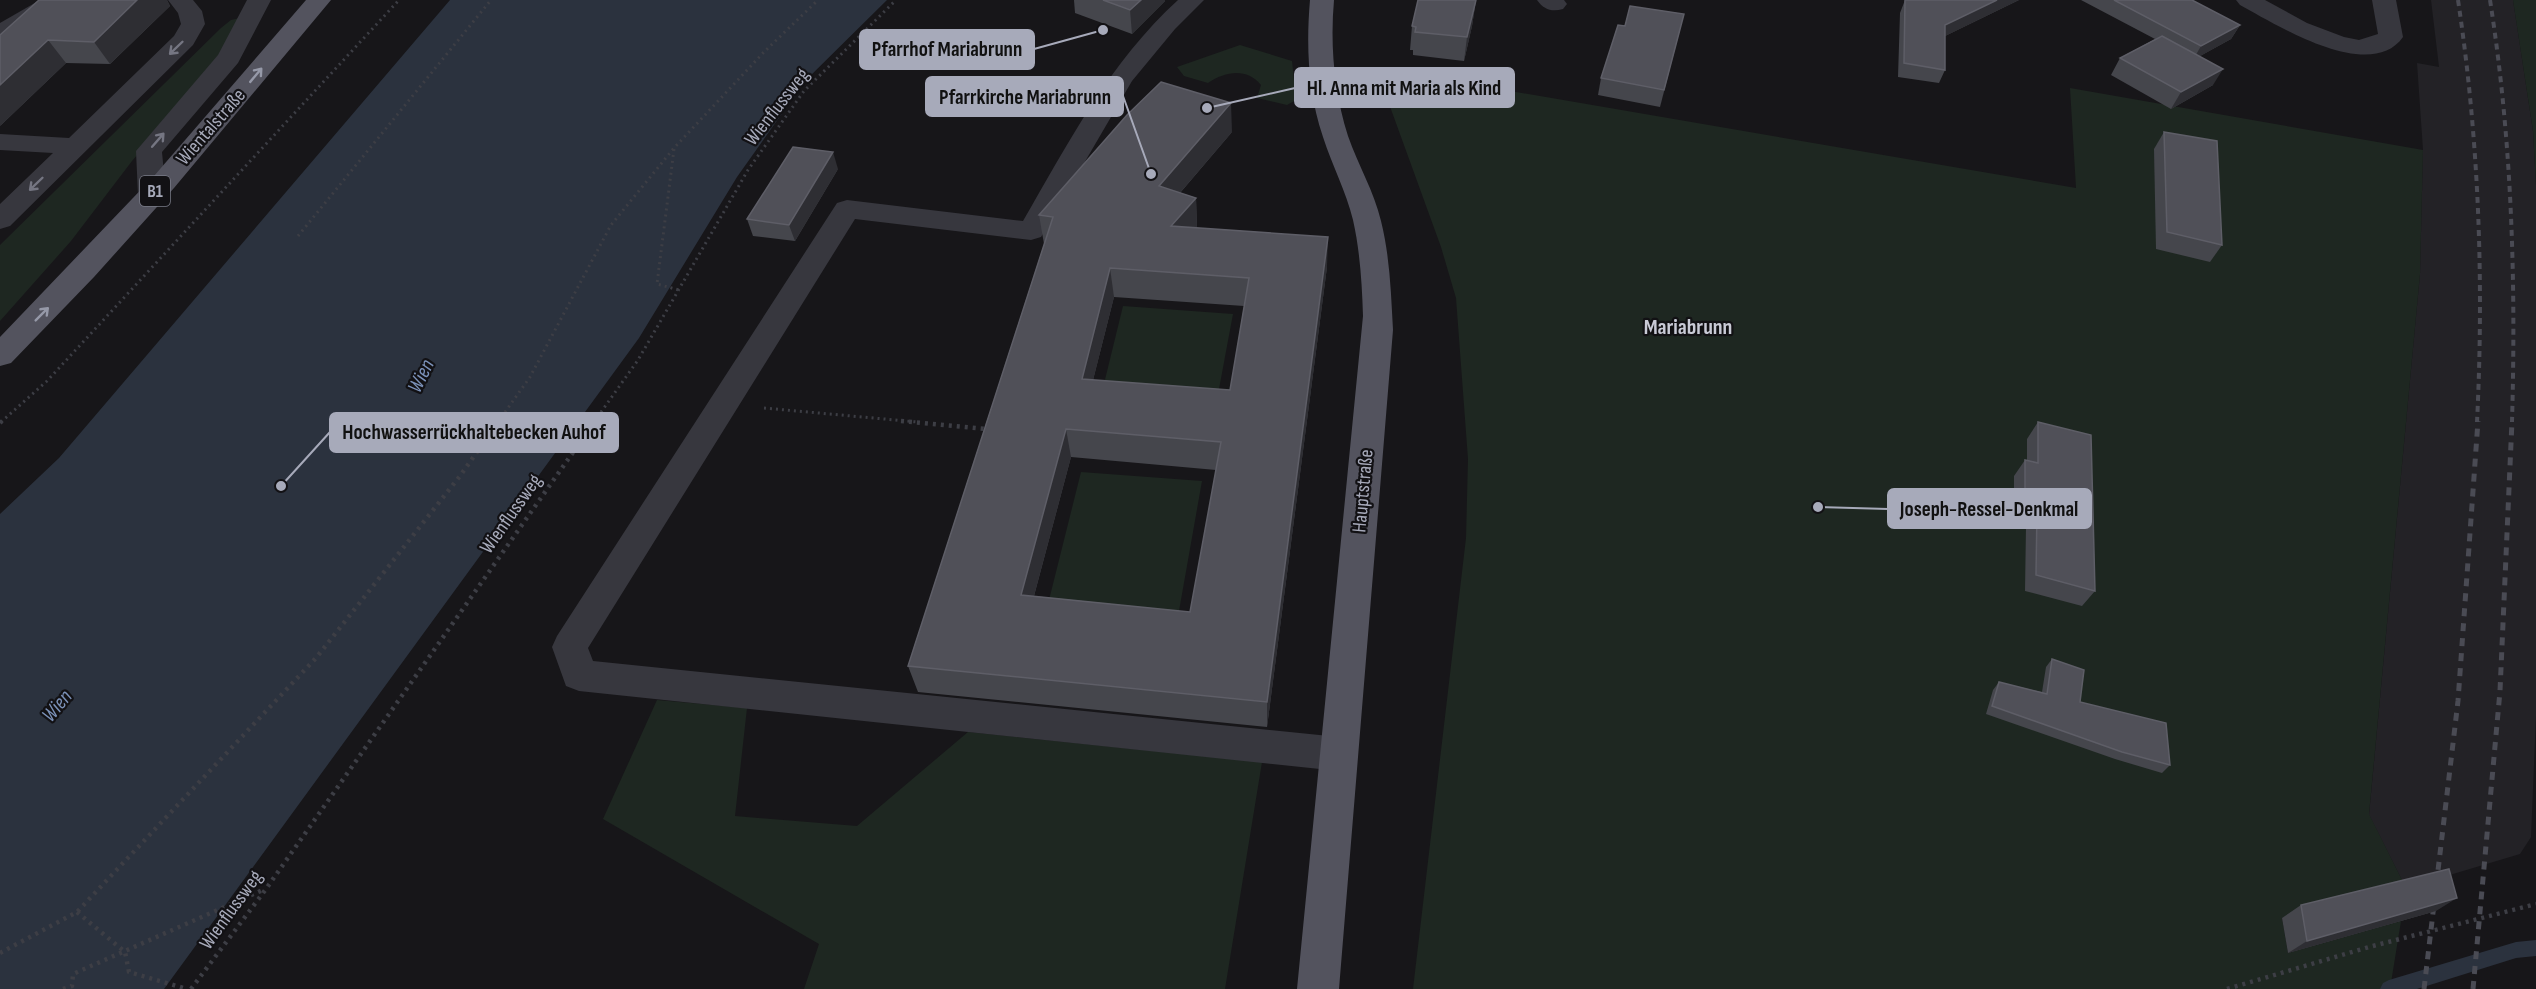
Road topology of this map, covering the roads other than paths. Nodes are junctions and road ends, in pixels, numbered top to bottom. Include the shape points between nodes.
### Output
1 (28, 0) edge
2 (57, 0) edge
3 (180, 0) edge
4 (259, 0) edge
5 (319, 0) edge
6 (1192, 0) edge
7 (1322, 0) edge
8 (2248, 0) edge
9 (2384, 0) edge
10 (10, 28) edge
11 (0, 142) edge
12 (75, 146) junction
13 (152, 195) junction
14 (0, 220) edge
15 (0, 355) edge
16 (1339, 754) junction
17 (1318, 989) edge

1 - 10 street
2 - 10 street
3 -> 12 street via 190,11 193,24 184,40
13 -> 4 street via 149,151 229,58
13 -> 5 main road, Wientalstraße / B1
6 - 16 street via 1172,16 1130,63 1031,231 847,209 570,647 579,675
7 - 16 main road, Hauptstraße via 1320,52 1326,95 1335,135 1366,219 1377,280 1378,330
8 - 9 street via 2323,39 2362,47 2384,44 2391,37
11 - 12 street
12 -> 14 street
15 -> 13 main road, Wientalstraße / B1
16 - 17 main road, Hauptstraße

